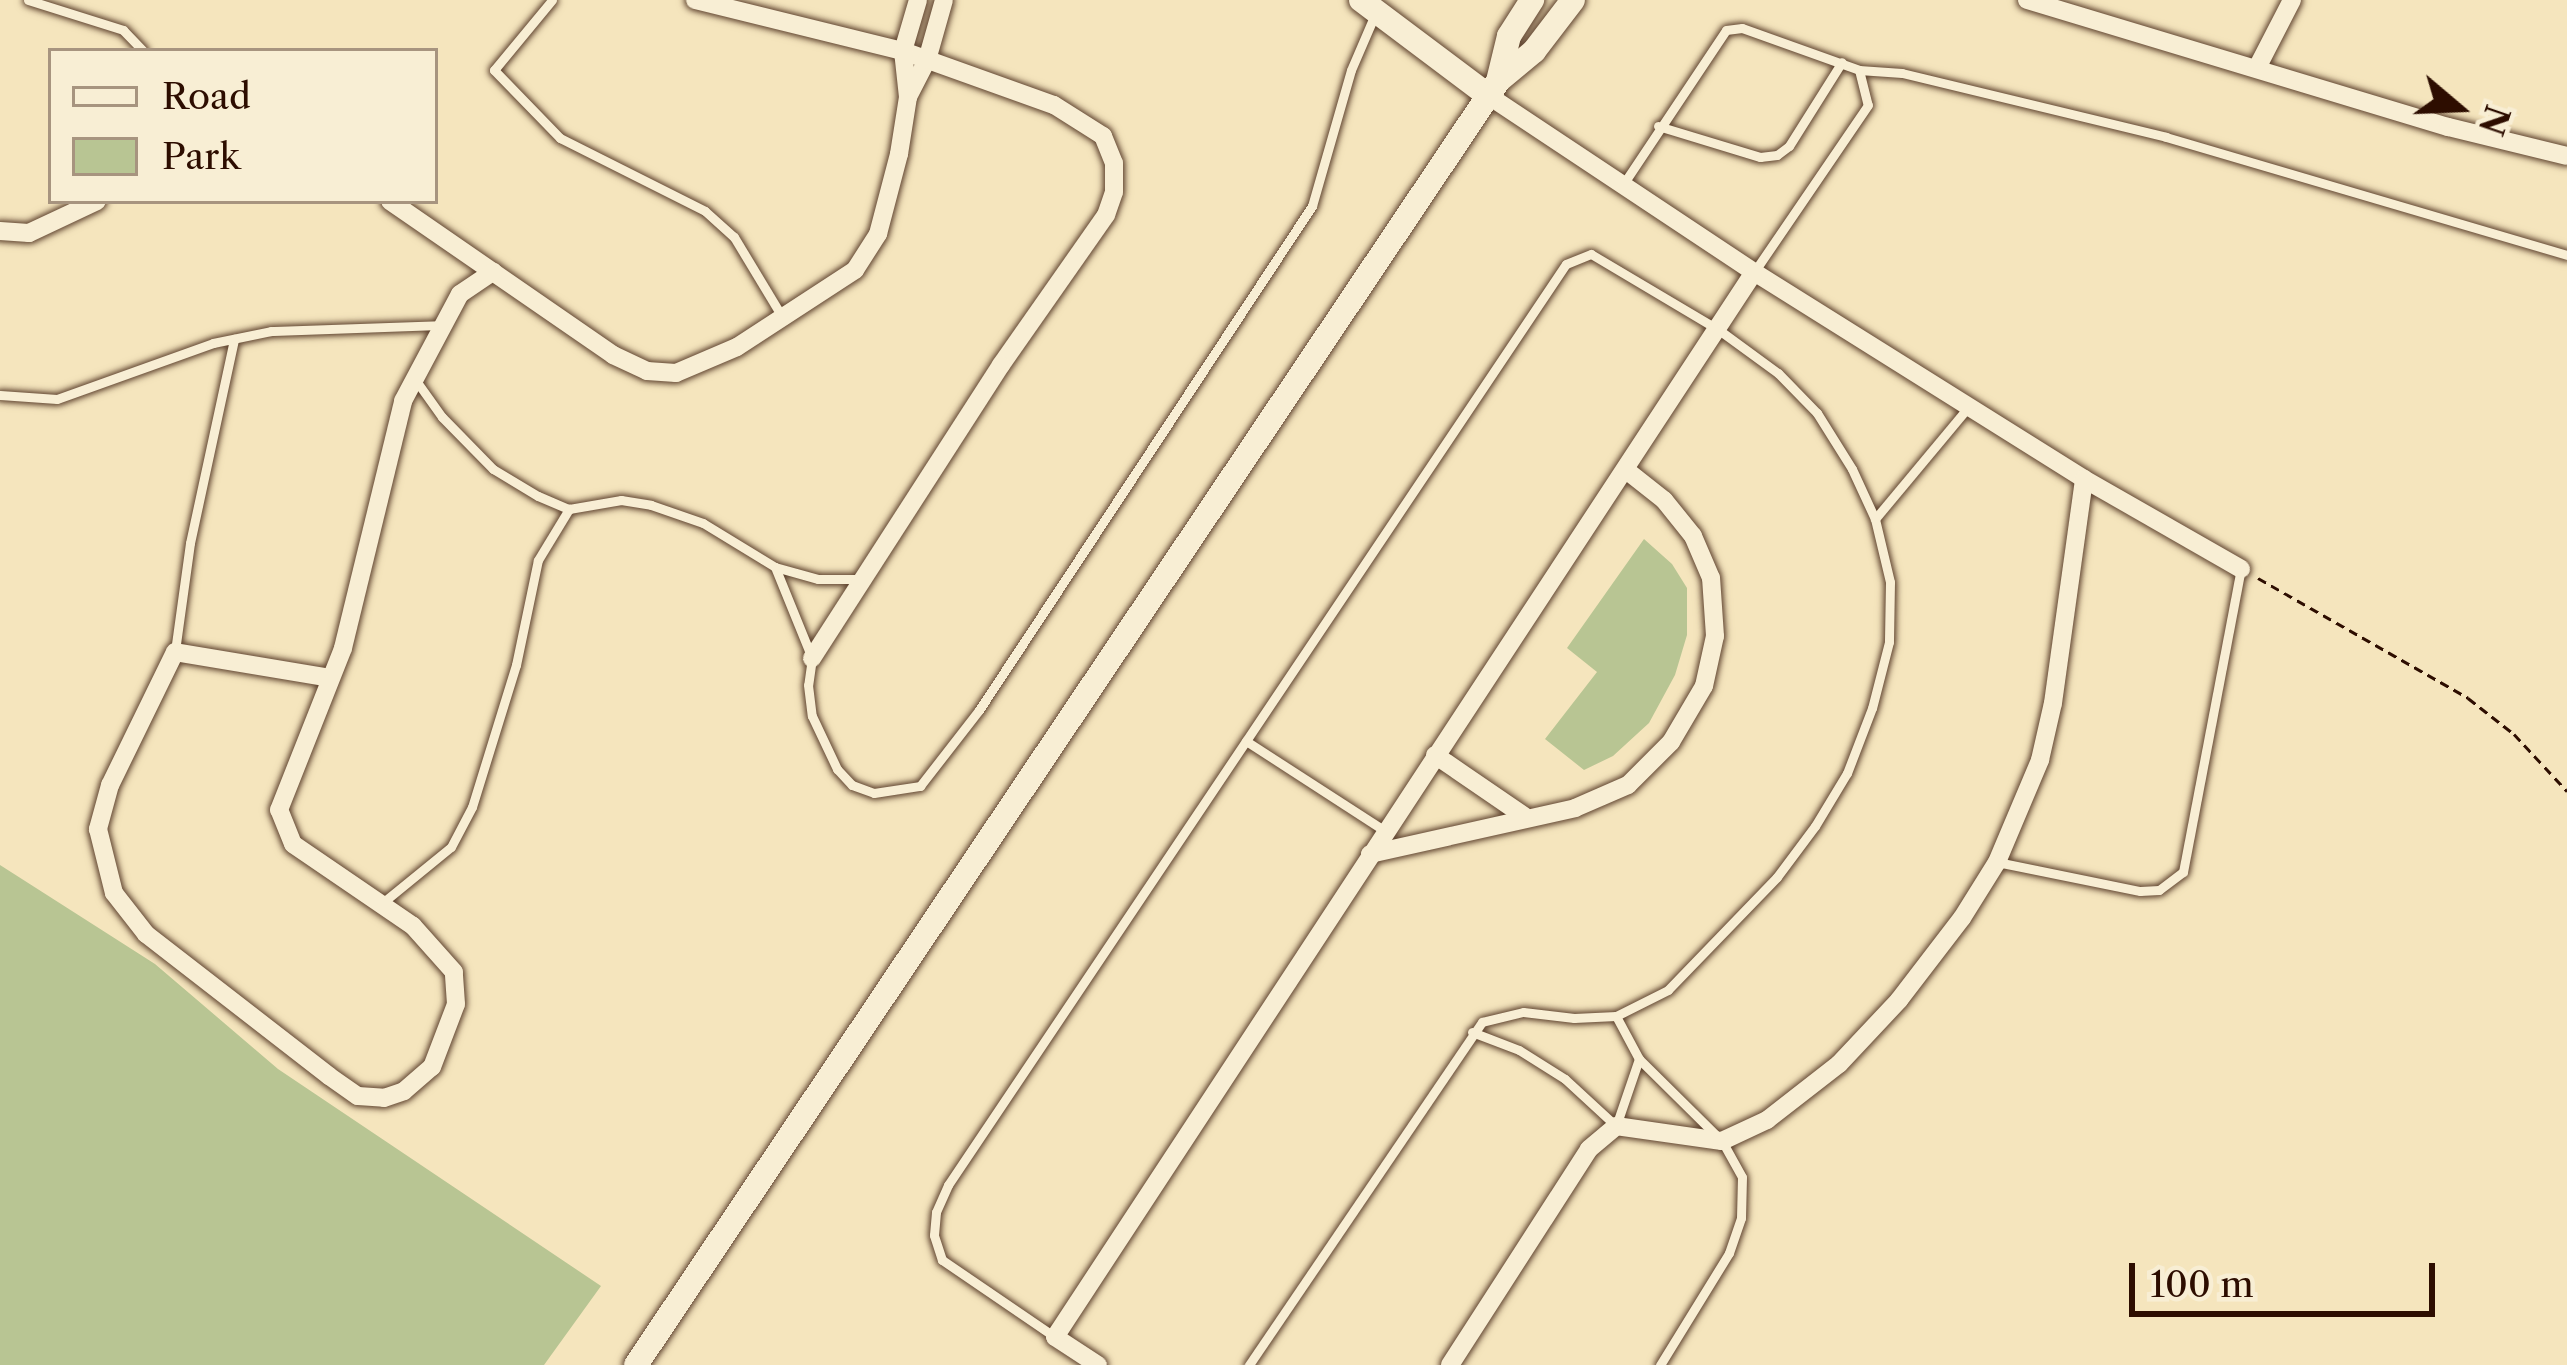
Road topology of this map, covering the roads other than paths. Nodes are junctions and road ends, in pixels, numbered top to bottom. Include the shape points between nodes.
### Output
1 (28, 0) edge
2 (552, 0) edge
3 (694, 0) edge
4 (918, 0) edge
5 (944, 0) edge
6 (1532, 0) edge
7 (1574, 0) edge
8 (2026, 0) edge
9 (2293, 0) edge
10 (1368, 6) edge
11 (139, 48) edge
12 (903, 51) junction
13 (927, 61) junction
14 (1842, 62) junction
15 (2258, 66) junction
16 (1859, 70) junction
17 (1493, 88) junction
18 (908, 97) junction
19 (1658, 126) junction
20 (2567, 156) edge
21 (1622, 186) junction
22 (91, 204) edge
23 (394, 204) edge
24 (0, 231) edge
25 (2567, 255) edge
26 (493, 272) junction
27 (1754, 272) junction
28 (784, 320) junction
29 (442, 325) junction
30 (1719, 329) junction
31 (234, 339) junction
32 (414, 377) junction
33 (0, 394) edge
34 (1969, 406) junction
35 (1626, 470) junction
36 (2084, 479) junction
37 (569, 508) junction
38 (1875, 519) junction
39 (775, 567) junction
40 (2241, 569) joint
41 (864, 580) junction
42 (175, 652) junction
43 (812, 658) junction
44 (330, 678) junction
45 (1246, 740) junction
46 (1435, 755) junction
47 (1524, 816) junction
48 (1385, 831) junction
49 (1370, 854) junction
50 (1997, 862) junction
51 (381, 904) junction
52 (1616, 1016) junction
53 (1472, 1033) junction
54 (1639, 1059) junction
55 (1616, 1126) junction
56 (1722, 1141) junction
57 (1055, 1337) junction
58 (636, 1365) edge
59 (1098, 1365) edge
60 (1249, 1365) edge
61 (1450, 1365) edge
62 (1660, 1365) edge

1 - 11 lane via 123,30
2 - 28 lane via 494,70 560,138 705,212 734,238
3 - 12 street
4 - 12 street
5 - 13 street
6 - 17 street via 1509,36
7 - 17 street
8 - 15 street
9 - 15 street
10 - 17 street
10 - 43 lane via 1312,206 979,710 920,786 874,793 837,769 812,716
12 - 13 street
12 - 18 street
13 - 18 street
13 - 41 street via 1075,113 1103,136 1114,192
14 - 16 lane
14 - 19 lane via 1777,155
14 - 19 lane via 1742,28 1726,30
15 - 20 street
16 - 25 lane via 1902,73 2166,137
16 - 27 lane via 1868,105
17 - 21 street
17 - 58 street
18 - 28 street via 878,234 855,270
19 - 21 lane
21 - 27 street
22 - 24 street via 29,233
23 - 26 street
26 - 28 street via 647,371 676,373
26 - 29 street via 460,294
27 - 30 street
27 - 34 street
29 - 31 lane via 362,324
29 - 32 street
30 - 35 street
30 - 38 lane via 1817,413
30 - 45 lane via 1591,254 1566,264
31 - 33 lane via 57,399
31 - 42 lane
32 - 37 lane via 493,469
32 - 44 street
34 - 36 street
34 - 38 lane
35 - 46 street
35 - 47 street via 1693,536 1711,578 1715,636 1704,686 1671,742 1628,785 1576,808
36 - 40 street
36 - 50 street via 2053,703 2040,760
37 - 39 lane via 620,500 651,505 703,523
37 - 51 lane via 538,560 472,807 451,847
38 - 52 lane via 1890,582 1889,642 1847,773 1815,826 1737,919 1668,989
39 - 41 lane
39 - 43 lane
40 - 50 lane via 2183,872 2159,890 2140,891
41 - 43 street
42 - 44 street
42 - 51 street via 110,785 98,830 114,893 146,934 358,1096 384,1098 432,1067 456,1004 454,972
44 - 51 street via 279,810 293,844
45 - 48 lane
45 - 57 lane via 936,1212 941,1260
46 - 47 street
46 - 48 street
47 - 49 street
48 - 49 street
49 - 57 street
50 - 56 street via 1899,1000 1839,1064 1767,1120
52 - 53 lane via 1500,1014
52 - 54 lane
53 - 55 lane via 1565,1079
53 - 60 lane
54 - 55 lane
54 - 56 lane
55 - 56 street
55 - 61 street via 1589,1149
56 - 62 lane via 1742,1177 1741,1218
57 - 59 street

